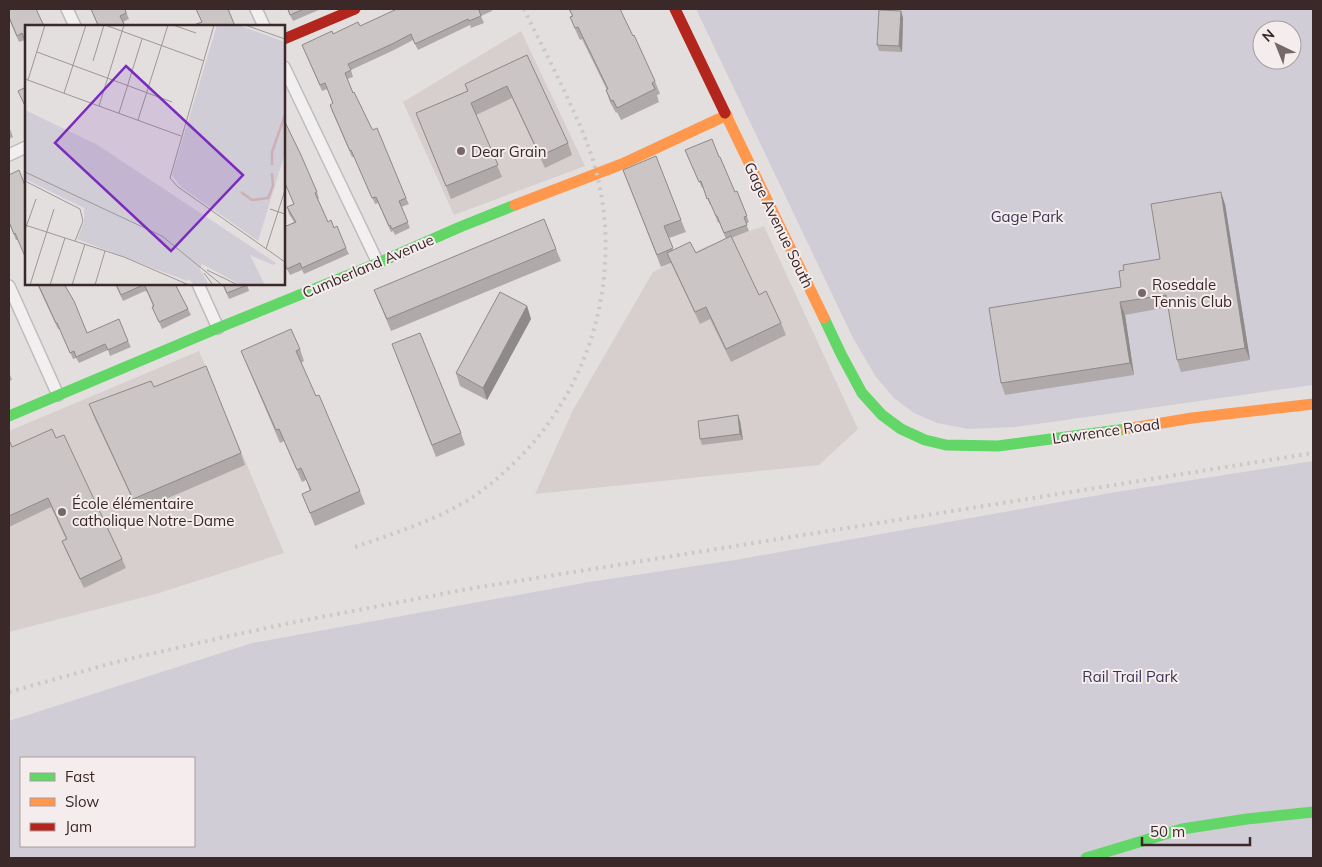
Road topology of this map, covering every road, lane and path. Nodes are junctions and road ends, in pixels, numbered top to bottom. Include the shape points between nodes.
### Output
1 (67, 9) edge
2 (256, 9) edge
3 (355, 9) edge
4 (675, 9) edge
5 (75, 25) edge
6 (264, 25) edge
7 (285, 39) edge
8 (285, 69) edge
9 (727, 115) junction
10 (25, 147) edge
11 (9, 155) edge
12 (378, 263) junction
13 (198, 285) edge
14 (9, 286) edge
15 (218, 328) junction
16 (58, 395) junction
17 (1313, 404) edge
18 (9, 416) edge
19 (901, 428) joint
20 (1313, 812) edge
21 (1086, 858) edge

1 - 5 street
2 - 6 street
3 - 7 street
4 - 9 street, Gage Avenue South
8 - 12 street
9 - 12 street, Cumberland Avenue via 622,164 460,227
9 - 19 street, Gage Avenue South via 862,394 882,415
10 - 11 street
12 - 15 street, Cumberland Avenue
13 - 15 street
14 - 16 street
15 - 16 street, Cumberland Avenue
16 - 18 street, Cumberland Avenue
17 - 19 street, Lawrence Road via 998,446 946,446
20 - 21 street via 1182,829

